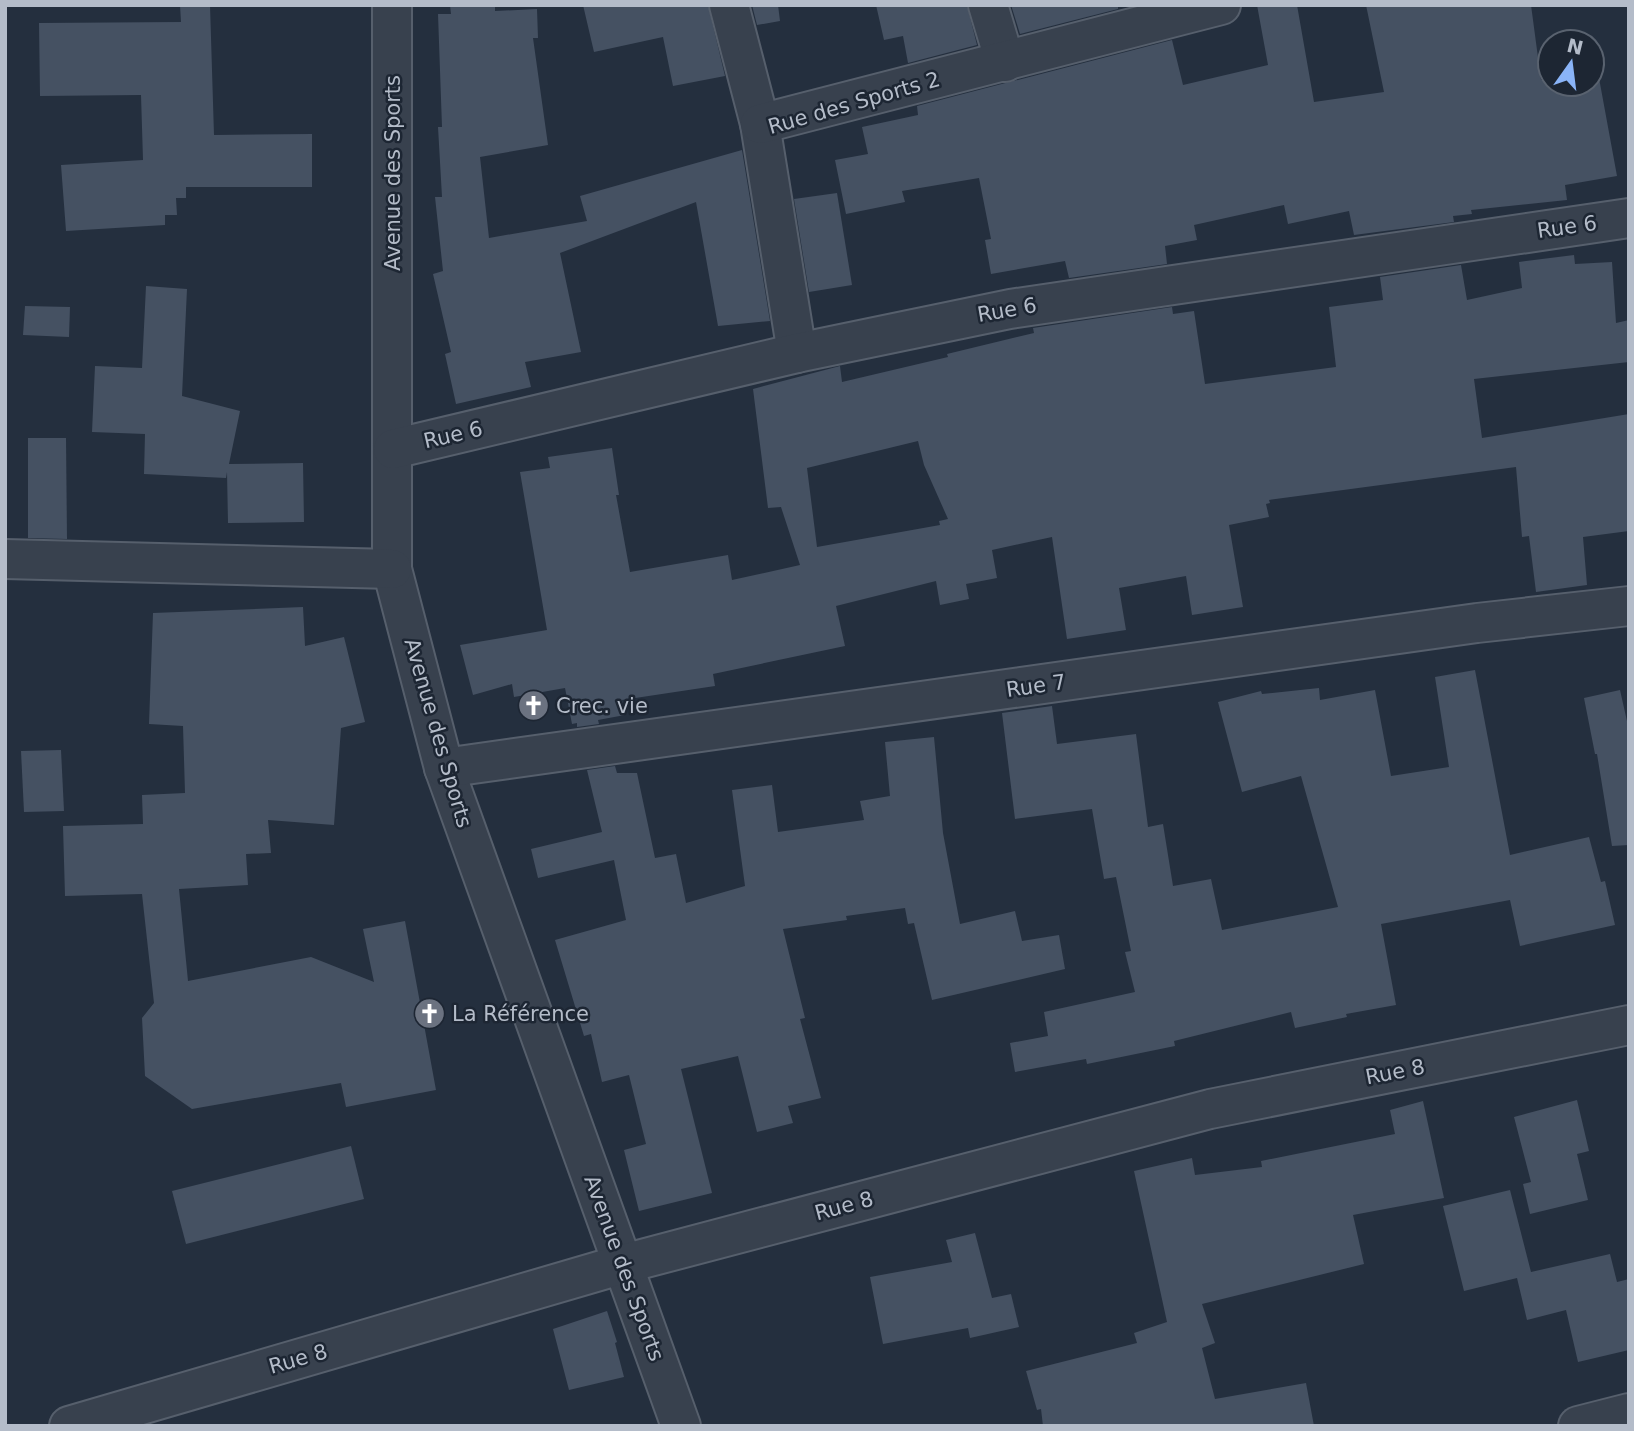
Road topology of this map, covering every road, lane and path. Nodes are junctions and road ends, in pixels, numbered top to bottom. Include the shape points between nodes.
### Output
1 (393, 5) edge
2 (729, 5) edge
3 (988, 5) edge
4 (1221, 5) edge
5 (1005, 62) junction
6 (760, 124) junction
7 (1629, 218) edge
8 (797, 353) junction
9 (393, 449) junction
10 (5, 559) edge
11 (392, 569) junction
12 (1629, 606) edge
13 (444, 768) junction
14 (1629, 1025) edge
15 (623, 1265) junction
16 (1629, 1413) edge
17 (69, 1426) edge
18 (681, 1426) edge
19 (1578, 1426) edge

1 - 9 street, Avenue des Sports
2 - 6 street
3 - 5 street
4 - 5 street, Rue des Sports 2
5 - 6 street, Rue des Sports 2
6 - 8 street, Rue des Sports 2
7 - 8 street, Rue 6 via 1010,309
8 - 9 street, Rue 6
9 - 11 street, Avenue des Sports
10 - 11 street
11 - 13 street, Avenue des Sports
12 - 13 street, Rue 7 via 1477,623
13 - 15 street, Avenue des Sports
14 - 15 street, Rue 8 via 1210,1109
15 - 17 street, Rue 8
15 - 18 street, Avenue des Sports
16 - 19 street

